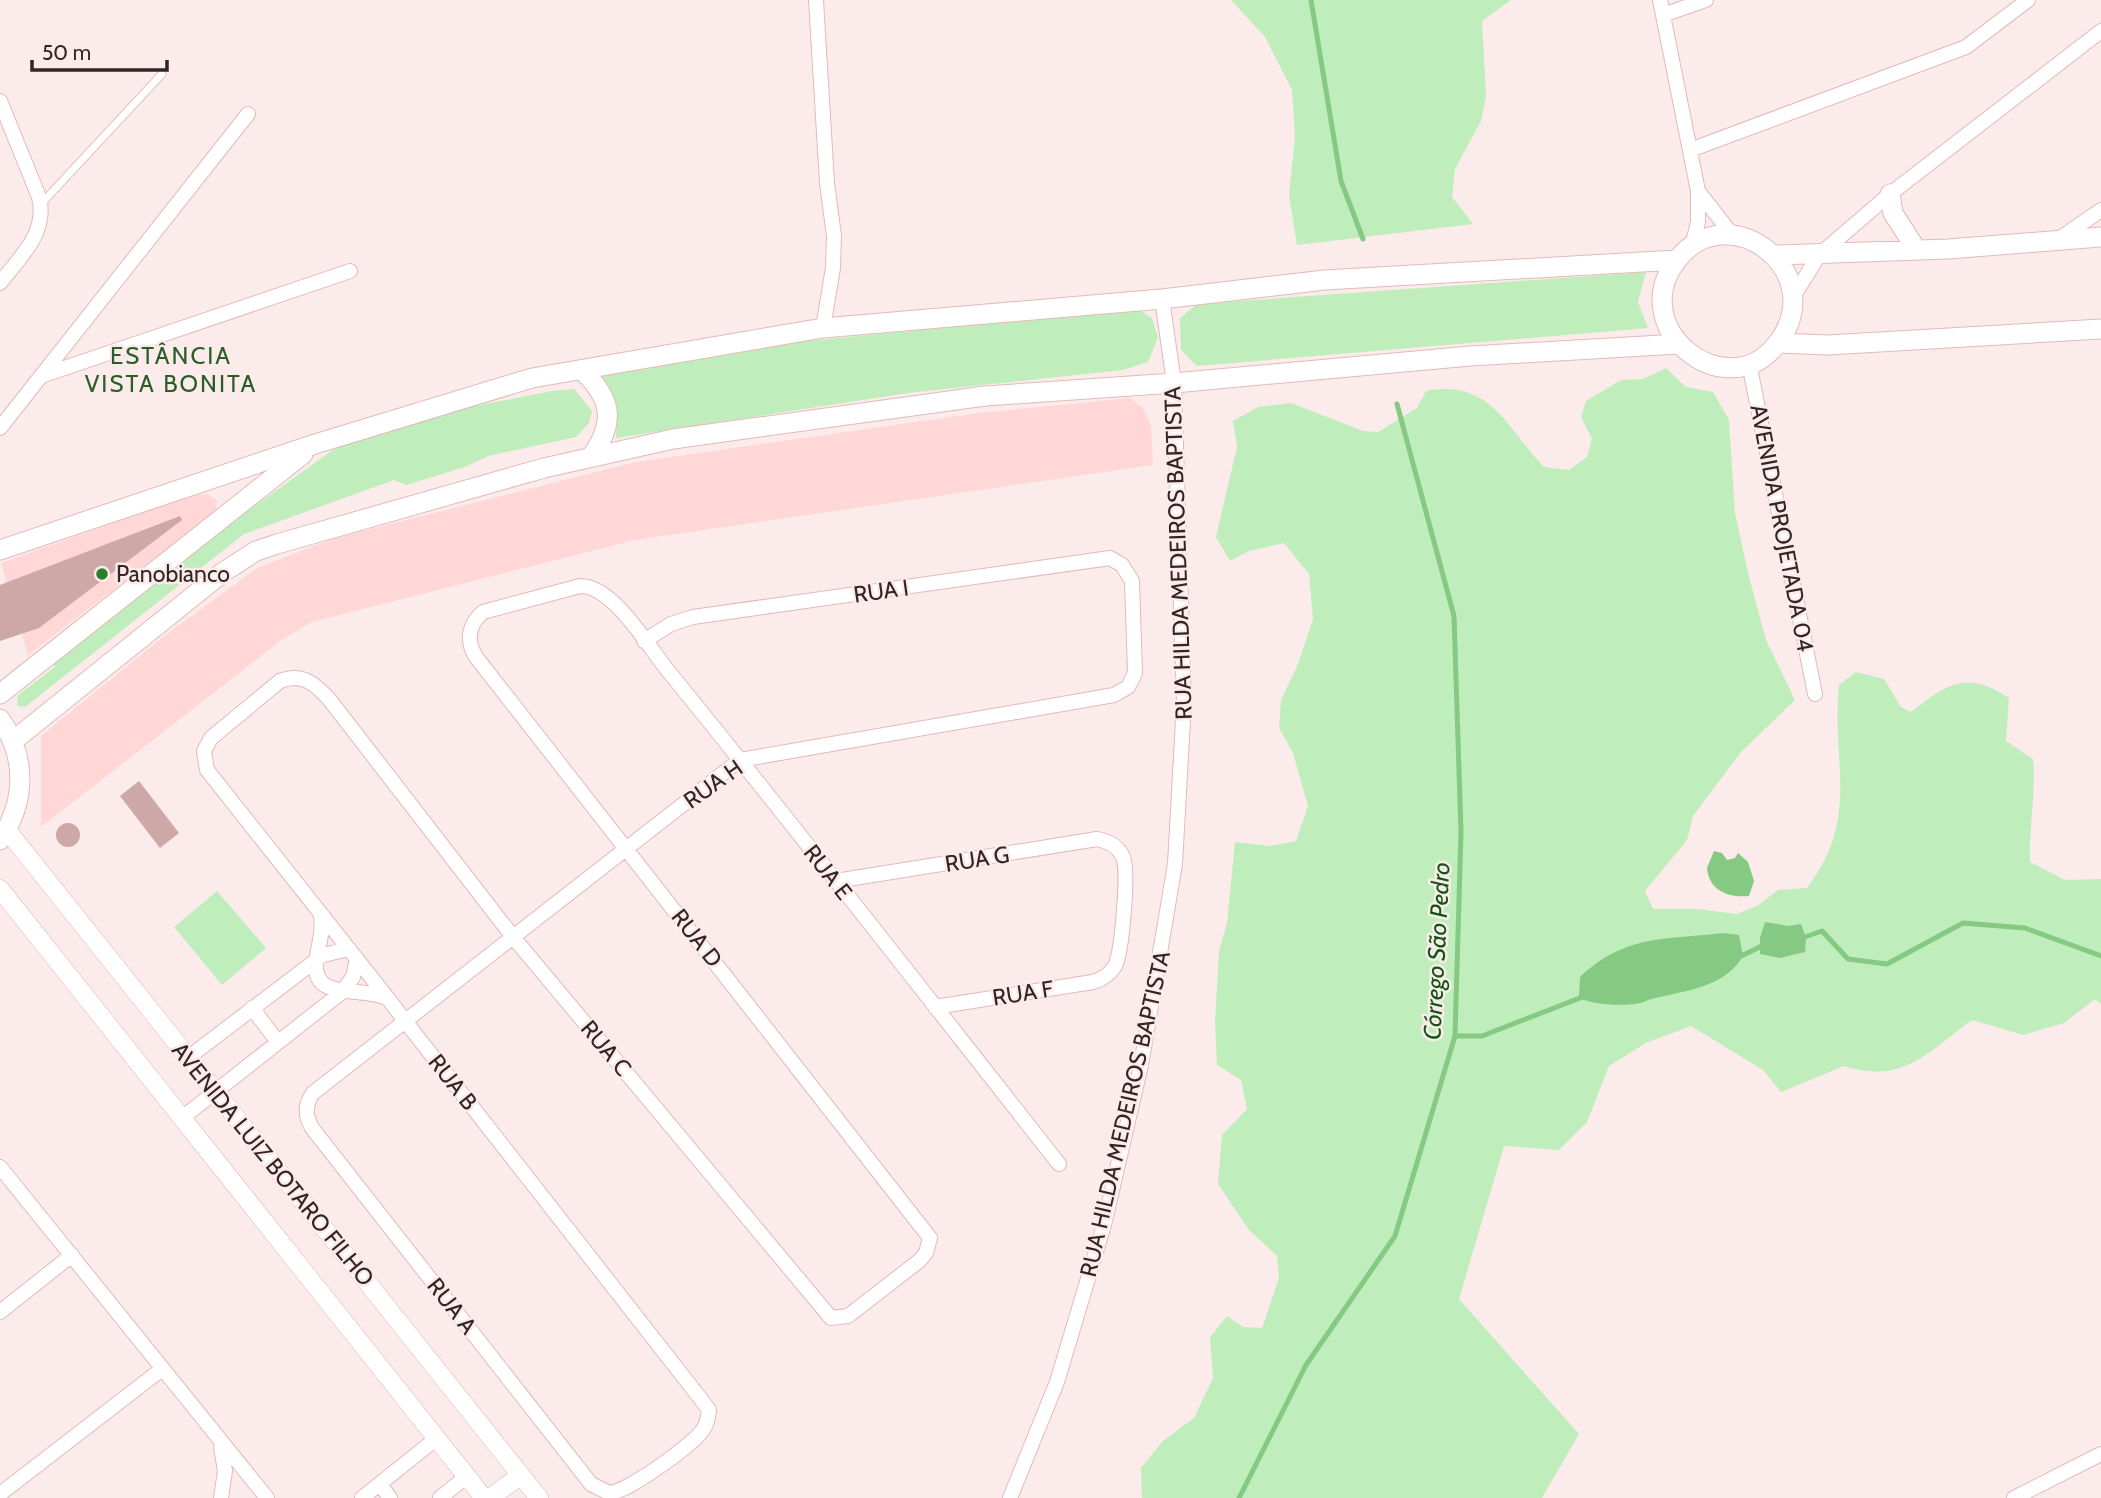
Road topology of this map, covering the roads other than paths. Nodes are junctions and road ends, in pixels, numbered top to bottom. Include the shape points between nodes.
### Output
1 (816, 0) edge
2 (1660, 0) edge
3 (1706, 0) edge
4 (2028, 0) edge
5 (1663, 15) junction
6 (2100, 35) edge
7 (162, 74) dead end
8 (0, 100) edge
9 (248, 114) dead end
10 (1690, 150) junction
11 (1698, 191) junction
12 (1890, 194) junction
13 (2101, 209) edge
14 (41, 212) junction
15 (1733, 236) junction
16 (2101, 237) edge
17 (2059, 240) junction
18 (1916, 249) junction
19 (1685, 254) junction
20 (1775, 255) junction
21 (1819, 255) junction
22 (350, 271) dead end
23 (0, 283) edge
24 (1793, 297) junction
25 (1162, 299) junction
26 (823, 328) junction
27 (2101, 329) edge
28 (1778, 343) junction
29 (1679, 344) junction
30 (1749, 363) junction
31 (582, 369) junction
32 (41, 376) junction
33 (1174, 383) junction
34 (0, 428) edge
35 (315, 444) junction
36 (591, 457) junction
37 (0, 550) edge
38 (469, 636) joint
39 (644, 641) junction
40 (1128, 687) joint
41 (0, 694) edge
42 (1815, 694) dead end
43 (0, 719) edge
44 (13, 741) junction
45 (204, 751) joint
46 (740, 760) junction
47 (3, 835) edge
48 (627, 848) junction
49 (836, 881) junction
50 (0, 889) edge
51 (321, 915) junction
52 (513, 937) junction
53 (353, 954) junction
54 (317, 959) junction
55 (1109, 974) joint
56 (342, 992) junction
57 (390, 1001) junction
58 (935, 1007) junction
59 (253, 1008) junction
60 (405, 1021) junction
61 (278, 1042) junction
62 (189, 1057) junction
63 (216, 1091) junction
64 (182, 1118) junction
65 (1059, 1164) dead end
66 (0, 1167) edge
67 (930, 1238) joint
68 (72, 1255) junction
69 (0, 1312) edge
70 (162, 1369) junction
71 (709, 1410) joint
72 (437, 1438) junction
73 (217, 1440) junction
74 (2101, 1454) edge
75 (521, 1475) junction
76 (467, 1476) junction
77 (380, 1484) junction
78 (0, 1494) edge
79 (221, 1498) edge
80 (267, 1498) edge
81 (362, 1498) edge
82 (390, 1498) edge
83 (440, 1498) edge
84 (484, 1498) edge
85 (490, 1498) edge
86 (539, 1498) edge
87 (1010, 1498) edge
88 (2014, 1498) edge

1 - 26 street via 834,236
2 - 5 street
3 - 5 street
4 - 10 street via 1966,47
5 - 10 street
6 - 12 street
7 - 14 lane
8 - 14 street
9 - 32 street
10 - 11 street
11 - 15 street
11 - 19 street via 1699,222
12 - 18 main road via 1893,213
12 - 21 street
13 - 17 street
14 - 23 street via 33,241
15 - 19 main road via 1714,237
15 - 20 main road via 1752,240
16 - 17 main road
17 - 18 main road
18 - 21 main road
19 - 25 main road via 1325,280
19 - 29 main road via 1664,287 1662,306 1666,324
20 - 21 main road
20 - 24 main road via 1790,278
21 - 24 street
22 - 32 street
24 - 28 main road via 1792,315
25 - 26 main road
25 - 33 street, RUA HILDA MEDEIROS BAPTISTA
26 - 31 main road
27 - 28 main road via 1828,345
28 - 30 main road
29 - 30 main road via 1704,363 1722,367
29 - 33 main road via 1424,360
30 - 42 street, AVENIDA PROJETADA 04
31 - 35 main road via 531,378
31 - 36 main road via 599,386 608,411 604,440
32 - 34 street
33 - 36 main road via 985,396 673,439
33 - 87 street, RUA HILDA MEDEIROS BAPTISTA via 1184,702 1182,790 1164,942 1104,1225 1057,1382
35 - 37 main road
35 - 41 main road
36 - 44 main road via 257,551 222,573
38 - 39 street, RUA E via 478,616 490,608 591,587 608,597
38 - 48 street, RUA D via 471,649
39 - 40 street, RUA I via 693,617 1110,558 1122,565 1132,581 1135,673
39 - 46 street, RUA E
40 - 46 street, RUA H via 1114,695
43 - 44 main road
44 - 47 main road via 21,786 14,816
45 - 51 street, RUA B via 207,771
45 - 52 street, RUA C via 214,734 280,681 297,677 315,684
46 - 48 street, RUA H
46 - 49 street, RUA E
47 - 62 street, AVENIDA LUIZ BOTARO FILHO
48 - 52 street, RUA H
48 - 67 street, RUA D
49 - 55 street, RUA G via 1097,839 1115,847 1126,869 1118,959
49 - 58 street, RUA E
50 - 64 street, AVENIDA LUIZ BOTARO FILHO
51 - 53 street, RUA B
51 - 54 street via 323,937
52 - 60 street, RUA H
52 - 67 street, RUA C via 831,1318 848,1316 919,1261
53 - 54 street via 335,950
53 - 56 street via 353,977
53 - 57 street, RUA B
54 - 56 street via 320,980 329,989
54 - 59 street
55 - 58 street, RUA F via 1093,982
56 - 57 street via 367,991
56 - 61 street
57 - 60 street, RUA B
58 - 65 street, RUA E
59 - 61 street
59 - 62 street
60 - 71 street, RUA B
60 - 71 street, RUA A via 313,1093 307,1110 312,1128 595,1487 609,1493 628,1488 698,1436 708,1422
61 - 63 street
62 - 63 street, AVENIDA LUIZ BOTARO FILHO
63 - 64 street
63 - 75 street, AVENIDA LUIZ BOTARO FILHO
64 - 72 street, AVENIDA LUIZ BOTARO FILHO
66 - 68 street
68 - 69 street
68 - 70 street
70 - 73 street
70 - 78 street
72 - 76 street, AVENIDA LUIZ BOTARO FILHO
72 - 77 street
73 - 79 street via 225,1471
73 - 80 street
74 - 88 street
75 - 85 street
75 - 86 street, AVENIDA LUIZ BOTARO FILHO
76 - 83 street
76 - 84 street, AVENIDA LUIZ BOTARO FILHO
77 - 81 street
77 - 82 street

